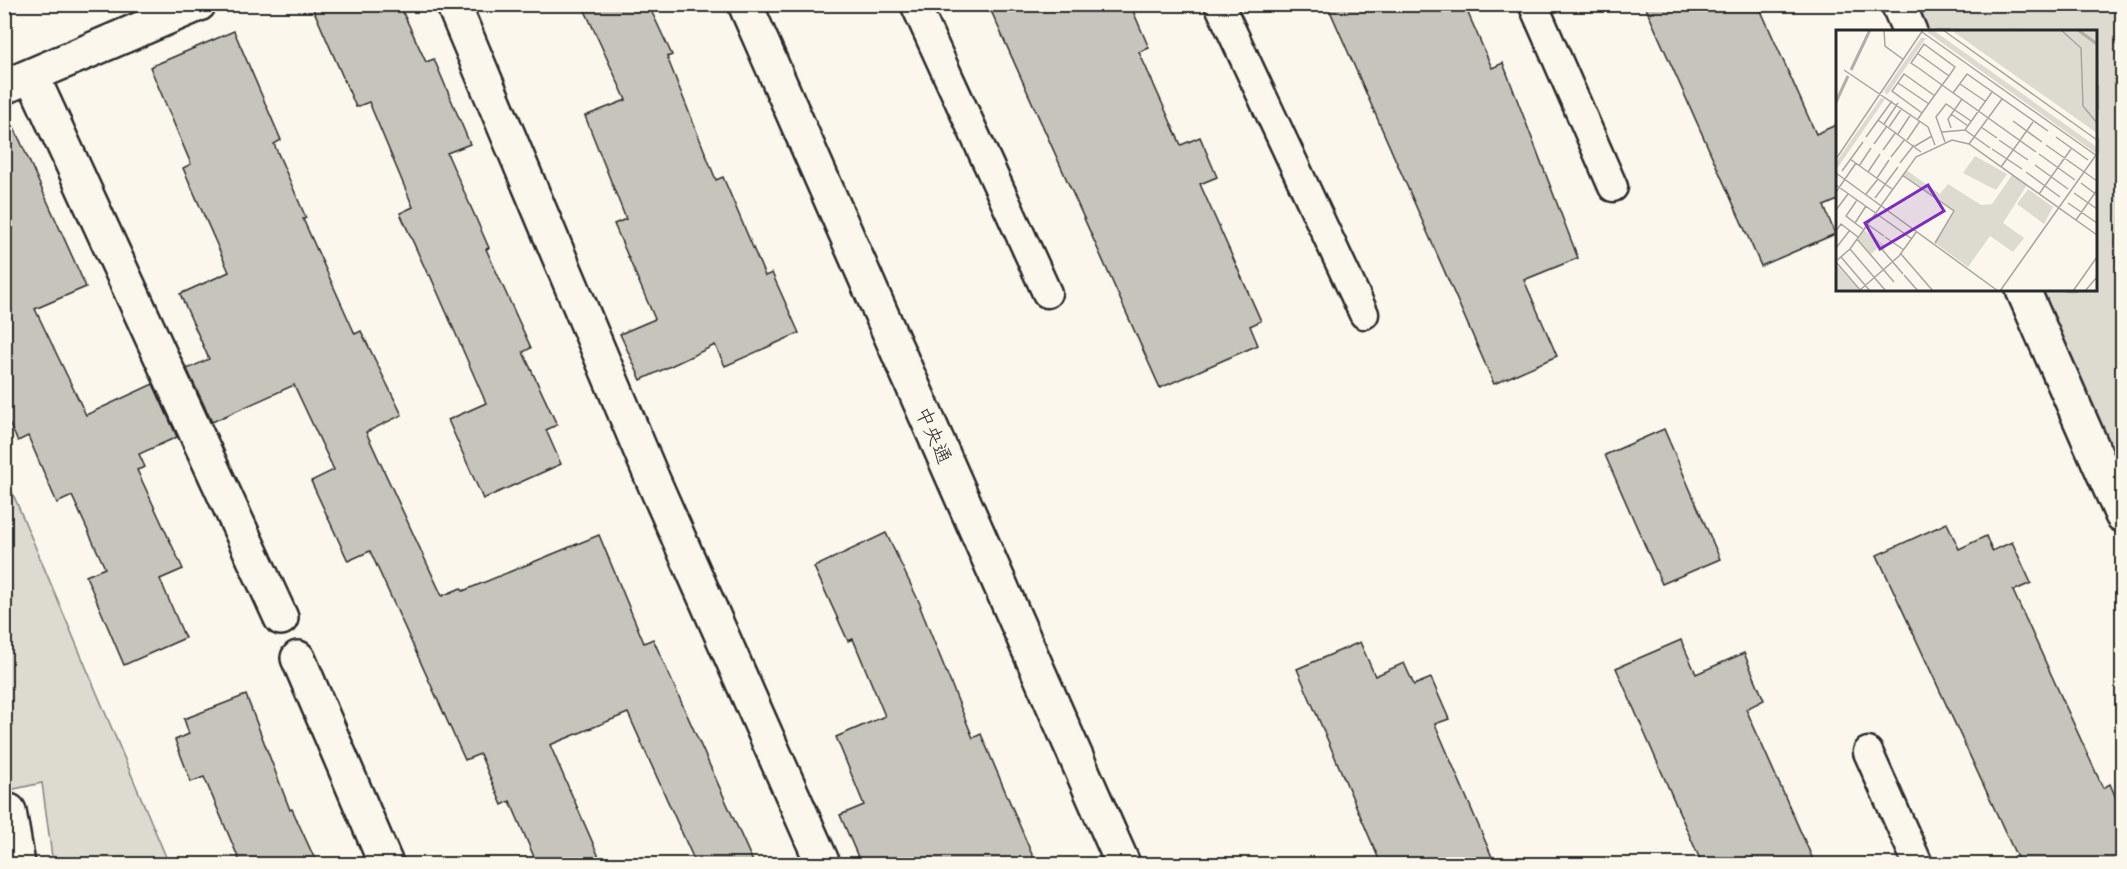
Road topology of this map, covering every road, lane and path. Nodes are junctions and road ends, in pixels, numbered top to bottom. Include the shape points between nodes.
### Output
1 (199, 4) edge
2 (453, 4) edge
3 (745, 4) edge
4 (915, 4) edge
5 (1219, 4) edge
6 (1533, 4) edge
7 (1898, 4) edge
8 (1909, 30) edge
9 (18, 82) edge
10 (1612, 187) dead end
11 (2023, 291) edge
12 (1047, 293) dead end
13 (1364, 314) dead end
14 (2122, 515) edge
15 (281, 618) dead end
16 (298, 658) dead end
17 (1868, 752) dead end
18 (9, 812) dead end
19 (18, 864) edge
20 (386, 864) edge
21 (823, 864) edge
22 (1124, 864) edge
23 (1918, 864) edge

1 - 9 street
2 - 21 street via 653,480
3 - 22 street, 中央通
4 - 12 lane
5 - 13 lane
6 - 10 lane
7 - 8 street
9 - 15 street
11 - 14 street
16 - 20 street
17 - 23 lane
18 - 19 street

